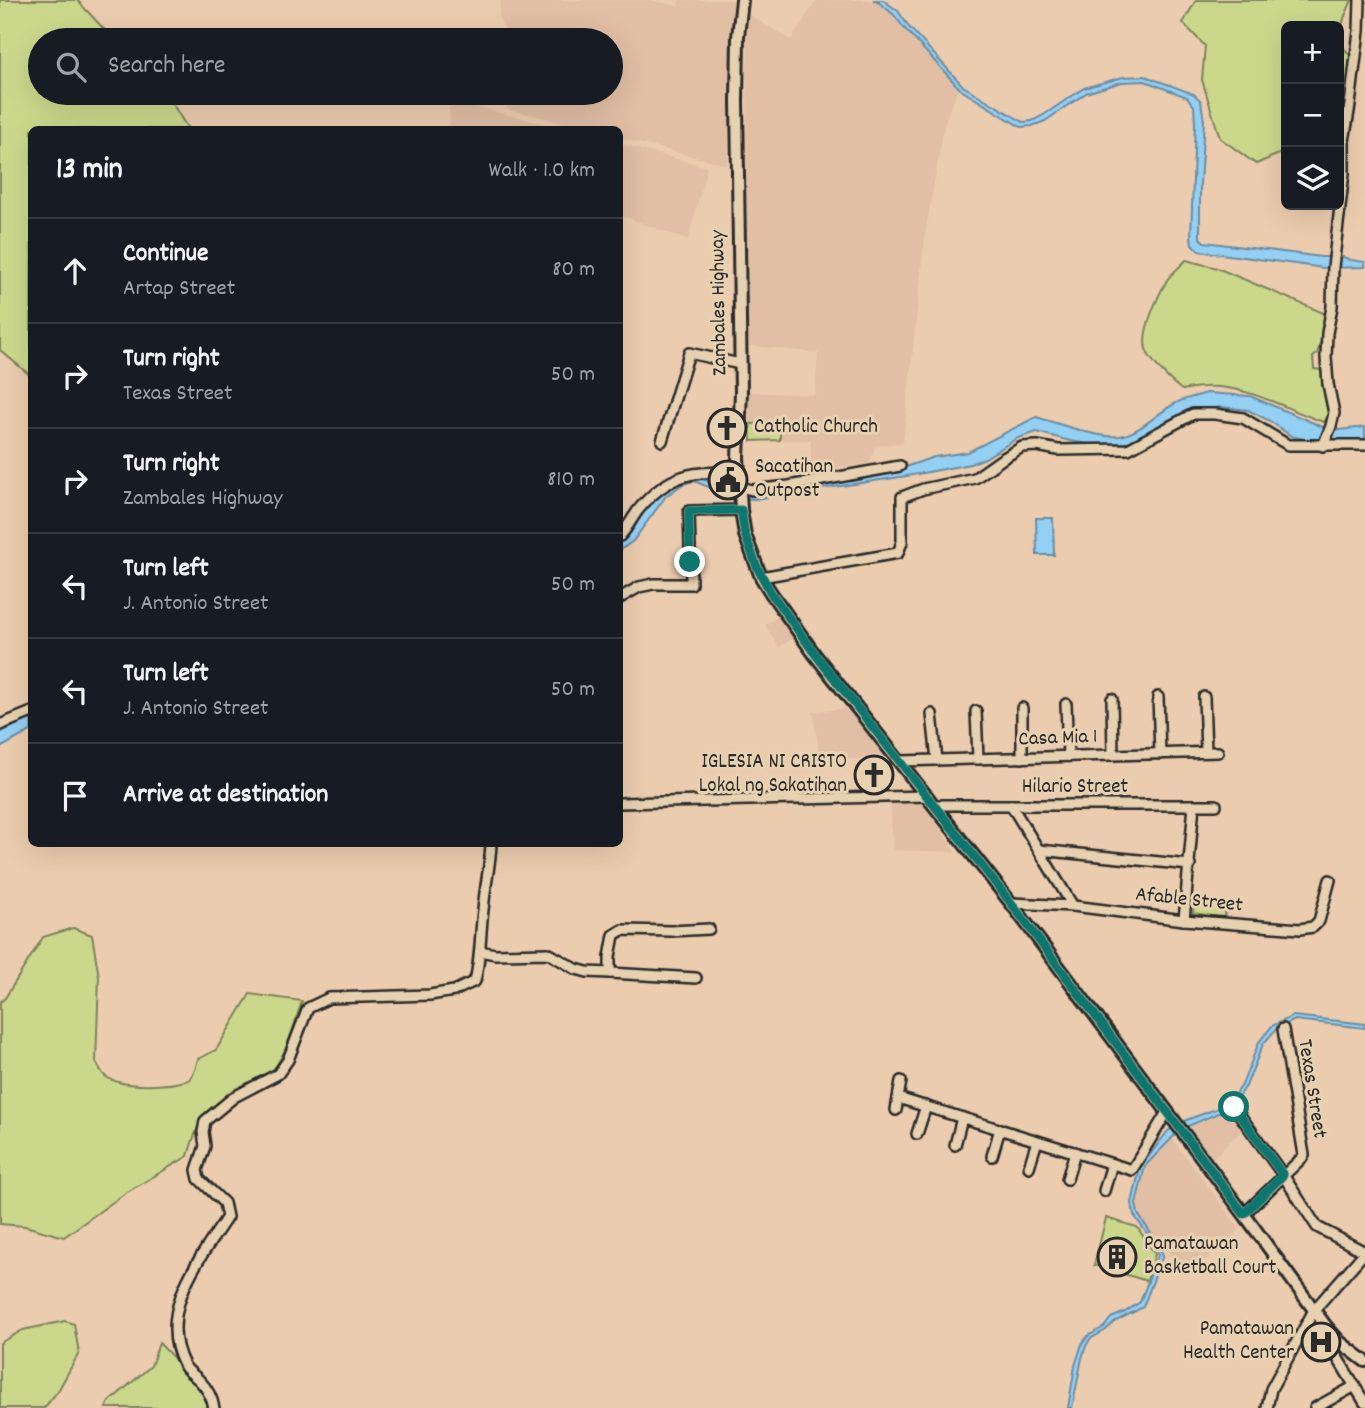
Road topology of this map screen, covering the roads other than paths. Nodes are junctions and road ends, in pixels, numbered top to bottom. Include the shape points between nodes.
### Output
1 (742, 0) edge
2 (1360, 0) edge
3 (740, 364) junction
4 (663, 441) dead end
5 (1365, 445) edge
6 (1323, 446) junction
7 (900, 466) dead end
8 (739, 473) junction
9 (740, 488) junction
10 (741, 508) junction
11 (623, 532) edge
12 (761, 576) junction
13 (623, 596) edge
14 (1158, 697) dead end
15 (1204, 697) dead end
16 (1112, 699) dead end
17 (1066, 704) dead end
18 (1022, 708) dead end
19 (976, 711) dead end
20 (28, 714) edge
21 (932, 714) dead end
22 (0, 725) edge
23 (1206, 752) junction
24 (1218, 752) dead end
25 (1160, 754) junction
26 (1113, 755) junction
27 (1068, 756) junction
28 (1022, 758) junction
29 (978, 759) junction
30 (937, 760) junction
31 (900, 761) junction
32 (931, 801) junction
33 (623, 803) edge
34 (1011, 805) junction
35 (1194, 805) junction
36 (1216, 805) dead end
37 (491, 847) edge
38 (1038, 850) junction
39 (1190, 865) junction
40 (1330, 880) dead end
41 (1011, 903) junction
42 (1073, 906) junction
43 (1184, 920) junction
44 (709, 929) dead end
45 (480, 951) junction
46 (610, 957) junction
47 (594, 973) junction
48 (610, 973) junction
49 (696, 978) dead end
50 (1283, 1029) dead end
51 (901, 1081) dead end
52 (898, 1098) junction
53 (926, 1106) junction
54 (1234, 1107) dead end
55 (896, 1110) dead end
56 (1167, 1112) junction
57 (962, 1118) junction
58 (1000, 1129) junction
59 (917, 1133) dead end
60 (1037, 1140) junction
61 (955, 1145) dead end
62 (1075, 1152) junction
63 (992, 1156) dead end
64 (1112, 1164) junction
65 (1029, 1167) dead end
66 (1283, 1175) junction
67 (1067, 1179) dead end
68 (1104, 1191) dead end
69 (1244, 1214) junction
70 (1365, 1252) edge
71 (1356, 1262) junction
72 (1365, 1271) edge
73 (1314, 1310) junction
74 (1325, 1325) junction
75 (1331, 1348) dead end
76 (1338, 1357) dead end
77 (1365, 1361) edge
78 (1355, 1386) junction
79 (1365, 1403) edge
80 (214, 1408) edge
81 (1267, 1408) edge
82 (1315, 1408) edge

1 - 3 main road, Zambales Highway via 737,101
2 - 6 street via 1327,333 1334,413
3 - 4 street via 689,353
3 - 8 main road, Zambales Highway
5 - 6 street
6 - 12 street via 1288,445 1243,418 1193,414 1128,449 1022,447 975,478 902,497 898,553
7 - 9 street via 789,486
8 - 9 main road, Zambales Highway
8 - 11 street via 682,476 657,490
9 - 10 main road, Zambales Highway
10 - 12 main road, Zambales Highway via 745,535
10 - 13 street via 689,511 691,584 653,584
12 - 31 main road, Zambales Highway
14 - 25 street
15 - 23 street
16 - 26 street
17 - 27 street
18 - 28 street
19 - 29 street
20 - 22 street
21 - 30 street
23 - 24 street, Casa Mia 1
23 - 25 street, Casa Mia 1
25 - 26 street, Casa Mia 1
26 - 27 street, Casa Mia 1
27 - 28 street, Casa Mia 1
28 - 29 street, Casa Mia 1
29 - 30 street, Casa Mia 1
30 - 31 street, Casa Mia 1
31 - 32 main road, Zambales Highway
32 - 33 street, Hilario Street
32 - 34 street, Hilario Street
32 - 41 main road, Zambales Highway
34 - 35 street, Hilario Street
34 - 38 street
35 - 36 street, Hilario Street
35 - 39 street
37 - 45 street
38 - 39 street
38 - 42 street
39 - 43 street
40 - 43 street, Afable Street via 1319,921 1313,927
41 - 42 street, Afable Street
41 - 56 main road, Zambales Highway
42 - 43 street, Afable Street
44 - 46 street via 622,930 614,935
45 - 47 street via 548,953 576,969
45 - 80 street via 475,981 454,990 329,998 308,1008 278,1074 234,1097 205,1121 199,1179 224,1203 227,1217 184,1284 175,1341 185,1367 203,1383
46 - 47 street
46 - 48 street
47 - 48 street
48 - 49 street
50 - 66 street, Texas Street via 1304,1155
51 - 52 street
52 - 53 street
52 - 55 street
53 - 57 street
53 - 59 street
54 - 66 street
56 - 64 street via 1132,1170
56 - 69 main road, Zambales Highway
57 - 58 street
57 - 61 street
58 - 60 street
58 - 63 street
60 - 62 street
60 - 65 street
62 - 64 street
62 - 67 street
64 - 68 street
66 - 69 street, Texas Street
66 - 70 street via 1317,1227
69 - 73 main road, Zambales Highway
70 - 71 street
71 - 72 street
71 - 73 street
73 - 74 main road, Zambales Highway
73 - 81 street via 1270,1389
74 - 75 street
74 - 77 main road, Zambales Highway
76 - 78 street
78 - 79 street
78 - 82 street

